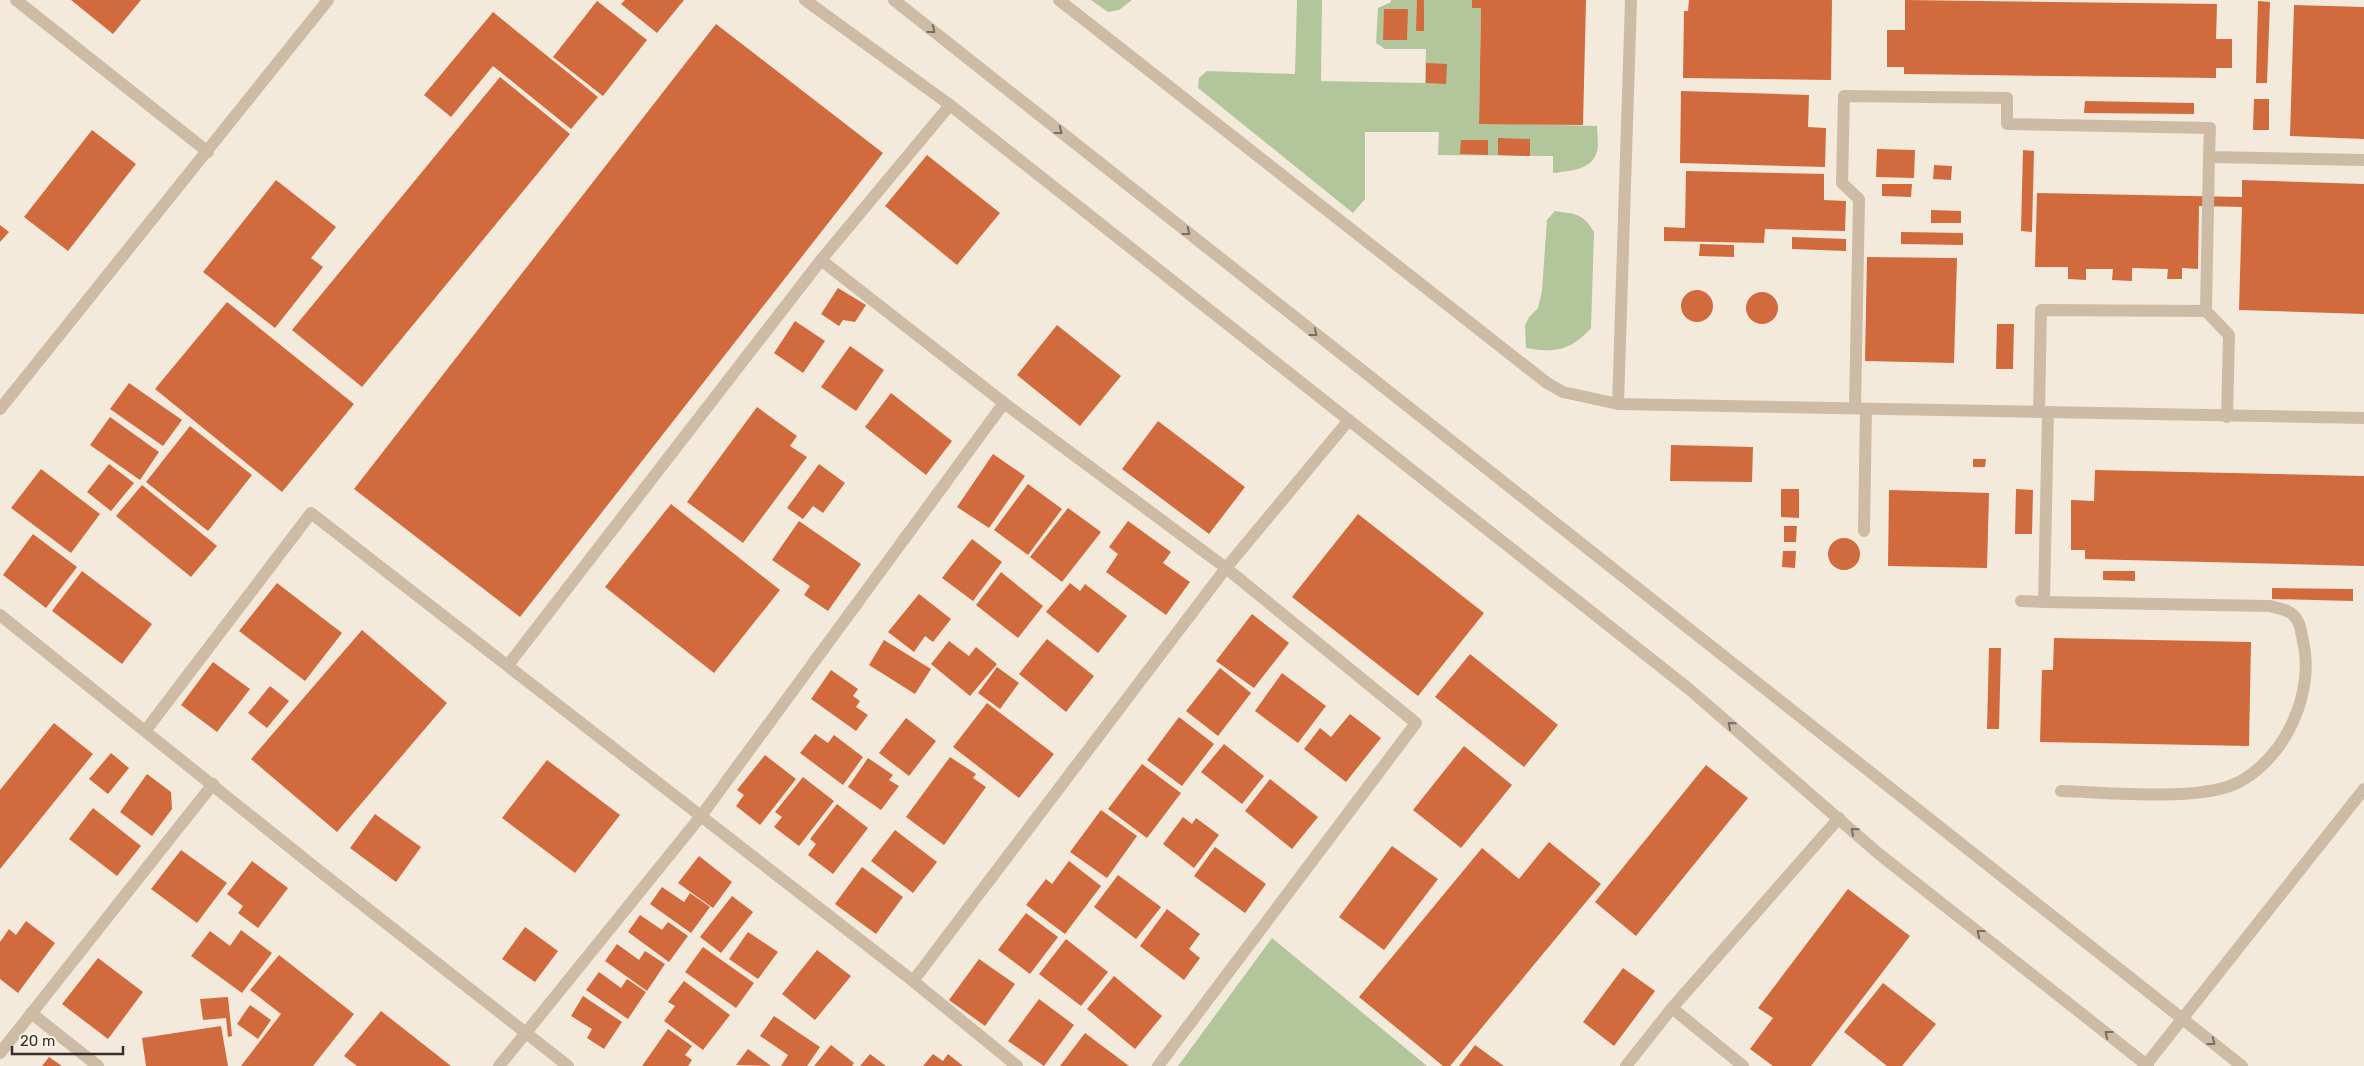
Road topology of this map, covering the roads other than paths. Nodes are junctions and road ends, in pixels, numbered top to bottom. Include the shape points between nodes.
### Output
1 (16, 0) edge
2 (328, 0) edge
3 (805, 0) edge
4 (894, 0) edge
5 (1059, 0) edge
6 (1630, 0) edge
7 (950, 105) junction
8 (208, 152) junction
9 (2209, 157) junction
10 (2364, 160) edge
11 (821, 260) junction
12 (2206, 311) junction
13 (1004, 403) junction
14 (1618, 404) junction
15 (1861, 408) junction
16 (0, 409) edge
17 (2043, 412) junction
18 (2227, 417) junction
19 (2364, 418) edge
20 (1349, 420) junction
21 (1864, 531) dead end
22 (1226, 568) junction
23 (2021, 601) dead end
24 (2044, 602) junction
25 (0, 615) edge
26 (508, 665) junction
27 (146, 730) junction
28 (213, 784) junction
29 (2364, 789) edge
30 (2061, 791) dead end
31 (702, 816) junction
32 (1839, 818) junction
33 (914, 981) junction
34 (1672, 1008) junction
35 (31, 1012) junction
36 (2182, 1019) junction
37 (526, 1031) junction
38 (0, 1053) edge
39 (2146, 1065) edge
40 (98, 1066) edge
41 (499, 1066) edge
42 (568, 1066) edge
43 (1017, 1066) edge
44 (1158, 1066) edge
45 (1626, 1066) edge
46 (1743, 1066) edge
47 (2242, 1066) edge

1 - 8 street
2 - 8 street
3 - 7 street
4 -> 36 street
5 - 14 street via 1546,383 1563,392
6 - 14 street
7 - 11 street
7 - 20 street
8 - 16 street
9 - 10 street
9 - 12 street
9 - 15 street via 2210,128 2007,124 2007,98 1844,96 1842,183 1859,199
11 - 13 street
11 - 26 street
12 - 17 street via 2041,310
12 - 18 street via 2229,335
13 - 22 street
13 - 31 street
14 - 15 street
15 - 17 street
15 - 21 street
17 - 18 street
17 - 24 street
18 - 19 street
20 - 22 street
32 -> 20 street via 1689,689
22 - 33 street
22 - 44 street via 1416,723
23 - 24 street
24 - 30 street via 2270,606 2291,613 2300,625 2306,650 2298,711 2285,736 2264,762 2241,782 2186,795
25 - 27 street
26 - 27 street via 311,513
26 - 31 street
27 - 28 street
28 - 35 street
28 - 37 street via 317,870
29 - 36 street
31 - 33 street
31 - 37 street
32 - 34 street
39 -> 32 street via 1887,860
33 - 43 street
34 - 45 street
34 - 46 street
35 - 38 street
35 - 40 street
36 - 39 street
36 -> 47 street
37 - 41 street
37 - 42 street

